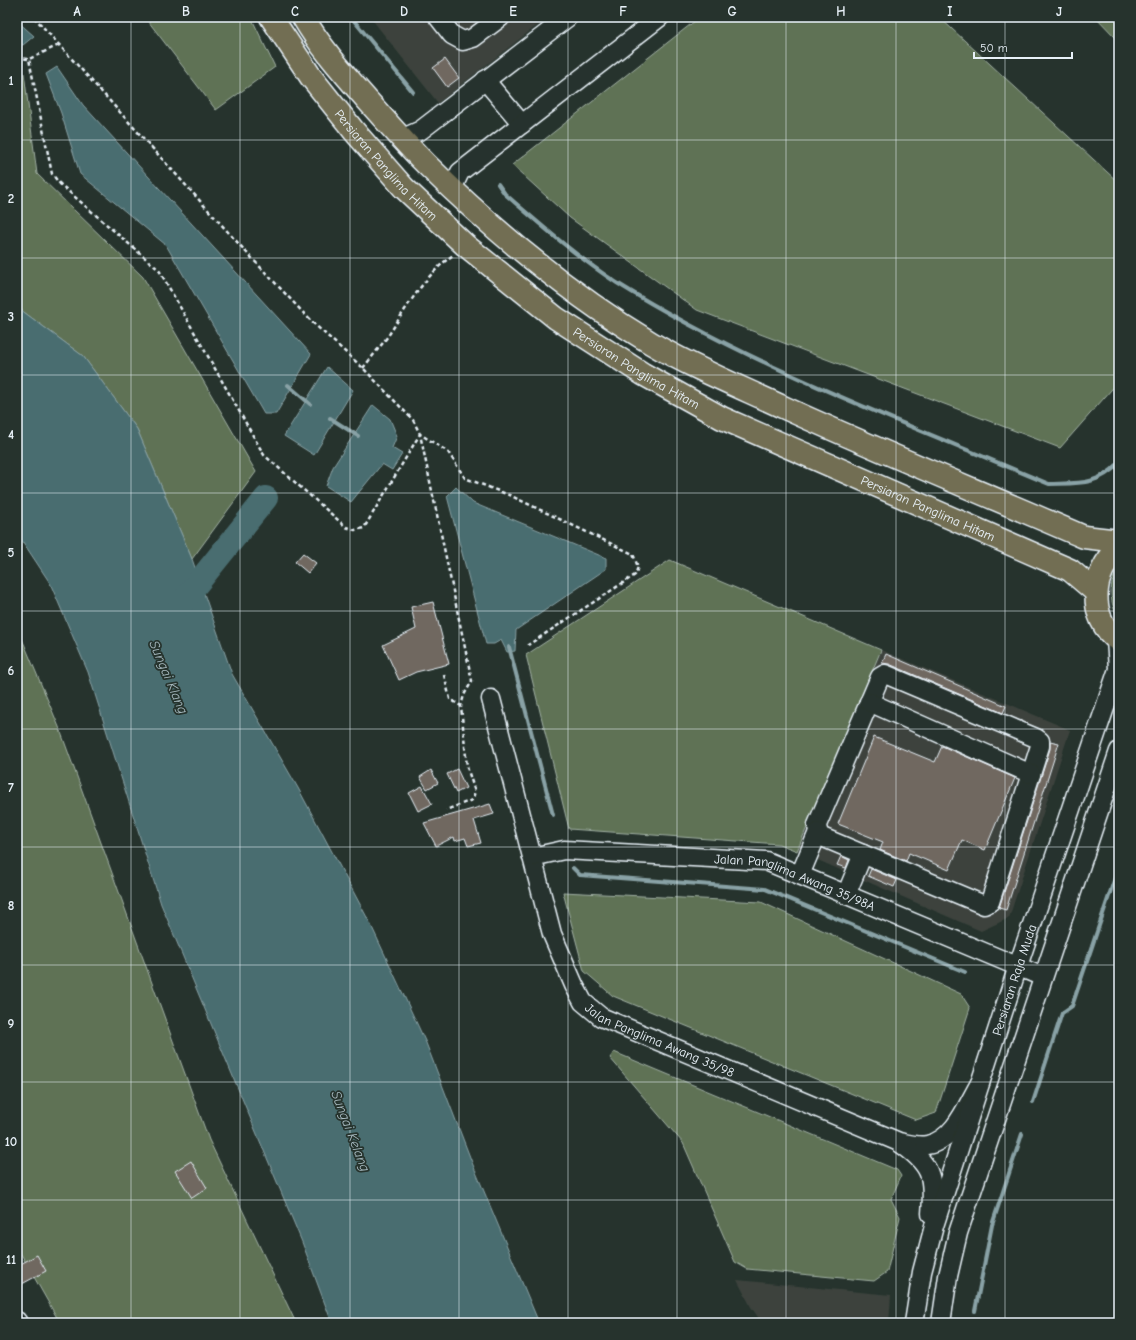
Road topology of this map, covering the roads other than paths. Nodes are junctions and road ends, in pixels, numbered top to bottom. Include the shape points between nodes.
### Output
1 (271, 17) edge
2 (303, 17) edge
3 (438, 17) edge
4 (501, 17) edge
5 (568, 17) edge
6 (660, 17) edge
7 (486, 80) junction
8 (522, 124) junction
9 (401, 138) junction
10 (452, 189) junction
11 (1119, 541) edge
12 (1119, 548) edge
13 (1096, 592) junction
14 (1118, 640) edge
15 (491, 699) dead end
16 (869, 702) junction
17 (1119, 751) edge
18 (1031, 774) junction
19 (818, 832) junction
20 (863, 854) junction
21 (532, 857) junction
22 (800, 875) junction
23 (846, 894) junction
24 (1018, 966) junction
25 (1043, 977) junction
26 (980, 1083) junction
27 (900, 1142) junction
28 (929, 1244) junction
29 (914, 1323) edge
30 (941, 1323) edge

1 - 13 main road, Persiaran Panglima Hitam via 311,77 404,188 466,246 556,318 642,374 722,418 1070,570
2 - 9 main road, Persiaran Panglima Hitam via 332,59
3 - 4 street via 452,35 463,42 473,38
5 - 7 street
6 - 8 street
7 - 8 street
7 - 9 street via 421,130
8 - 10 street via 460,172
9 - 10 main road, Persiaran Panglima Hitam
10 - 11 main road, Persiaran Panglima Hitam via 521,252 575,294 654,345 711,374 859,441 1084,537
12 - 13 main road via 1110,555 1100,572
13 - 14 main road via 1098,610 1105,626
14 - 24 street, Persiaran Raja Muda via 1118,669
15 - 21 street, Jalan Panglima Awang 35/98
16 - 18 street
16 - 18 street via 880,677 885,674 891,675 1036,738 1040,741 1040,746
16 - 19 street via 818,825
17 - 25 street, Persiaran Raja Muda
18 - 20 street via 990,902 984,905
19 - 20 street via 822,837
19 - 22 street
20 - 23 street
21 - 22 street, Jalan Panglima Awang 35/98A via 564,850 766,861
21 - 27 street, Jalan Panglima Awang 35/98 via 552,934 583,1002 601,1017
22 - 23 street, Jalan Panglima Awang 35/98A
23 - 24 street, Jalan Panglima Awang 35/98A
24 - 25 street, Jalan Panglima Awang 35/98A
24 - 26 street, Persiaran Raja Muda
25 - 30 street, Persiaran Raja Muda via 958,1233
26 - 27 street via 953,1129 942,1140 927,1145
26 - 28 street, Persiaran Raja Muda
27 - 28 street via 926,1165 932,1179
28 - 29 street, Persiaran Raja Muda

